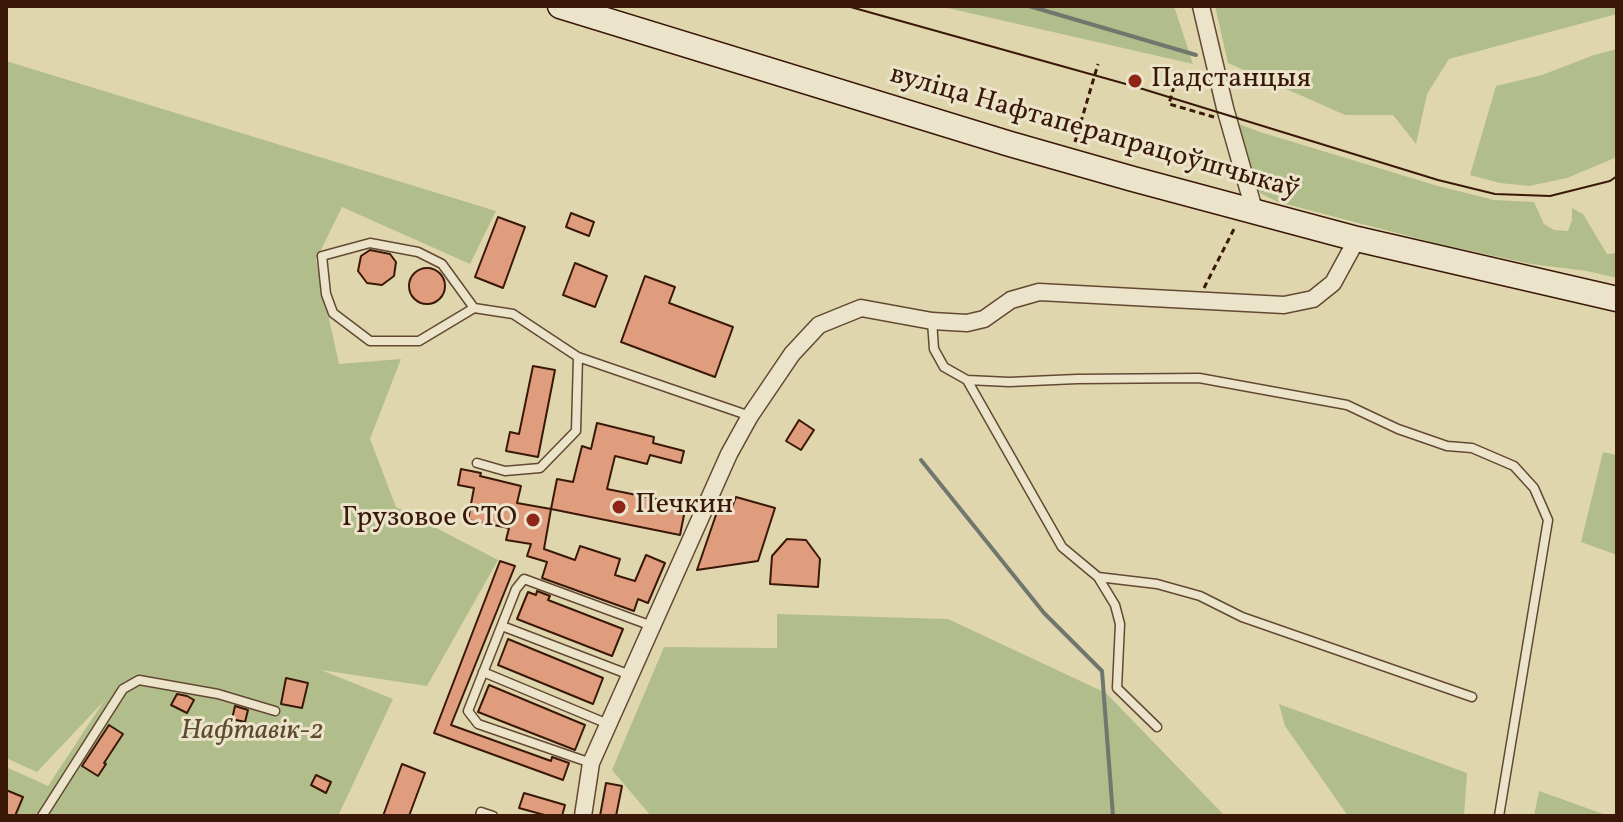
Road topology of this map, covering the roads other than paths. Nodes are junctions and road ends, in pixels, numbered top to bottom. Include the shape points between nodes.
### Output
1 (560, 6) edge
2 (1201, 6) edge
3 (1249, 211) junction
4 (1357, 239) junction
5 (1617, 299) edge
6 (474, 308) junction
7 (932, 321) junction
8 (578, 357) junction
9 (967, 380) junction
10 (750, 416) junction
11 (477, 463) dead end
12 (1098, 577) junction
13 (502, 626) junction
14 (652, 626) junction
15 (483, 672) junction
16 (630, 675) junction
17 (1472, 697) dead end
18 (275, 711) dead end
19 (608, 724) junction
20 (1157, 727) dead end
21 (591, 763) junction
22 (42, 816) edge
23 (480, 816) edge
24 (493, 816) edge
25 (583, 816) edge
26 (1499, 816) edge

1 - 3 main road, вуліца Нафтаперапрацоўшчыкаў
2 - 3 street
3 - 4 main road, вуліца Нафтаперапрацоўшчыкаў
4 - 5 main road, вуліца Нафтаперапрацоўшчыкаў
4 - 7 street via 1333,283 1313,299 1284,305 1039,292 1011,300 984,319
6 - 6 lane via 419,341 370,341 333,313 322,256 370,243 418,252 442,264
6 - 8 lane via 513,314
7 - 9 lane via 934,349 944,367
7 - 10 street via 861,308 819,325
8 - 10 lane
8 - 11 lane via 576,431 567,441 540,468 505,471
9 - 12 lane via 1062,547
9 - 26 lane via 1199,378 1347,405 1398,429 1447,446 1472,448 1514,466 1534,488 1548,520
10 - 14 street
12 - 17 lane via 1200,596 1242,617
12 - 20 lane via 1120,624 1117,688
13 - 14 lane via 524,579
13 - 15 lane
13 - 16 lane
14 - 16 street
15 - 19 lane
15 - 21 lane via 468,711 478,724
16 - 19 street
18 - 22 lane via 139,680 123,689
19 - 21 street
21 - 25 street
23 - 24 lane

